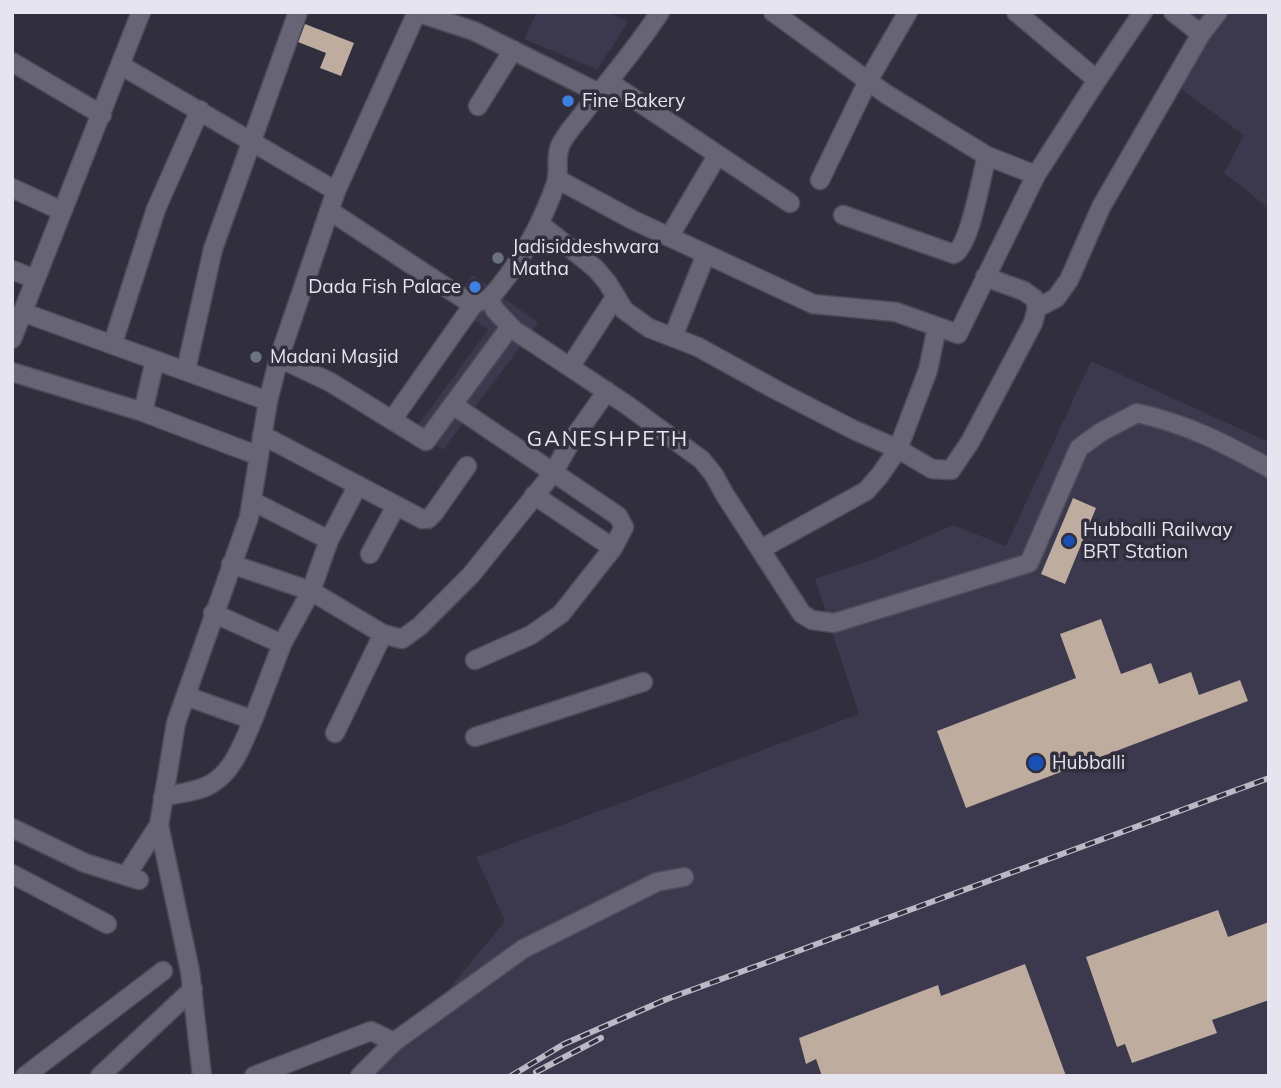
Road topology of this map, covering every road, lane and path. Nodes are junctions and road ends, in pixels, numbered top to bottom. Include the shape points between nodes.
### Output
1 (141, 12) edge
2 (417, 12) edge
3 (660, 12) edge
4 (773, 12) edge
5 (908, 12) edge
6 (1016, 12) edge
7 (1143, 12) edge
8 (1174, 12) edge
9 (1218, 12) edge
10 (295, 13) edge
11 (1201, 34) junction
12 (513, 50) junction
13 (12, 62) edge
14 (122, 66) junction
15 (1097, 80) junction
16 (868, 81) junction
17 (604, 87) junction
18 (478, 106) dead end
19 (200, 110) junction
20 (102, 115) junction
21 (251, 143) junction
22 (717, 156) junction
23 (987, 156) junction
24 (1036, 175) junction
25 (557, 179) junction
26 (820, 180) dead end
27 (12, 188) edge
28 (336, 191) junction
29 (790, 203) dead end
30 (62, 211) junction
31 (330, 211) junction
32 (843, 215) dead end
33 (540, 223) junction
34 (669, 237) junction
35 (706, 254) junction
36 (12, 270) edge
37 (985, 277) junction
38 (35, 279) junction
39 (616, 296) junction
40 (481, 302) junction
41 (1037, 308) junction
42 (22, 312) junction
43 (510, 327) junction
44 (937, 327) junction
45 (673, 337) junction
46 (12, 340) edge
47 (113, 343) junction
48 (279, 358) junction
49 (155, 360) junction
50 (570, 367) junction
51 (186, 370) junction
52 (12, 372) edge
53 (607, 391) junction
54 (268, 401) junction
55 (453, 405) junction
56 (142, 412) junction
57 (392, 420) junction
58 (262, 435) junction
59 (898, 449) junction
60 (259, 456) junction
61 (467, 466) dead end
62 (1269, 468) edge
63 (553, 473) junction
64 (358, 485) junction
65 (534, 495) junction
66 (252, 501) junction
67 (396, 506) junction
68 (329, 540) junction
69 (613, 548) junction
70 (761, 549) junction
71 (370, 554) dead end
72 (231, 564) junction
73 (311, 591) junction
74 (213, 613) junction
75 (383, 634) junction
76 (282, 644) junction
77 (475, 660) dead end
78 (643, 682) dead end
79 (186, 696) junction
80 (253, 720) junction
81 (335, 733) dead end
82 (475, 737) dead end
83 (163, 797) junction
84 (159, 825) junction
85 (12, 828) edge
86 (12, 874) edge
87 (684, 877) dead end
88 (107, 924) dead end
89 (163, 971) dead end
90 (193, 989) junction
91 (394, 1042) junction
92 (25, 1076) edge
93 (100, 1076) edge
94 (202, 1076) edge
95 (254, 1076) edge
96 (360, 1076) edge

1 - 14 street
2 - 12 street
2 - 28 street
3 - 17 street
4 - 16 street
5 - 16 street
6 - 15 street
7 - 15 street
8 - 11 street
9 - 11 street
10 - 21 street
11 - 41 street via 1101,207 1069,280 1056,298
12 - 17 street
12 - 18 street
13 - 20 street
14 - 19 street
14 - 20 street
15 - 24 street
16 - 23 street
16 - 26 street
17 - 22 street
17 - 25 street via 560,145
19 - 21 street
19 - 47 street via 156,209
20 - 30 street
21 - 28 street
21 - 51 street via 213,249
22 - 29 street
22 - 34 street
23 - 24 street
23 - 32 street via 966,238 954,254
24 - 37 street
25 - 33 street
25 - 34 street
27 - 30 street
28 - 31 street
30 - 38 street
31 - 40 street
31 - 48 street
33 - 39 street via 595,268
33 - 40 street via 498,288
34 - 35 street
35 - 44 street via 813,304 896,312
35 - 45 street
36 - 38 street
37 - 41 street via 1024,291 1035,299
37 - 44 street via 958,334
38 - 42 street
39 - 45 street via 624,310 649,328
39 - 50 street
40 - 43 street
40 - 57 street
41 - 59 street via 970,443 951,470 932,469
42 - 46 street
42 - 47 street
43 - 50 street
43 - 55 street
44 - 59 street via 928,370
45 - 59 street
47 - 49 street
48 - 54 street
48 - 57 street
49 - 51 street
49 - 56 street
50 - 53 street
51 - 54 street
52 - 56 street
53 - 63 street
53 - 70 street via 702,460
54 - 58 street
55 - 57 street via 426,441
55 - 63 street
56 - 60 street
58 - 60 street
58 - 64 street
59 - 70 street via 866,491
60 - 66 street
61 - 67 street via 428,519
62 - 70 street via 1172,421 1137,413 1079,448 1030,563 834,623 802,614
63 - 65 street
63 - 69 street via 623,520
64 - 67 street
64 - 68 street
65 - 69 street
65 - 75 street via 471,575 420,626 402,639
66 - 68 street
66 - 72 street
67 - 71 street
68 - 73 street
69 - 77 street via 561,614 531,635
72 - 73 street
72 - 74 street
73 - 75 street
73 - 76 street
74 - 76 street
74 - 79 street
75 - 81 street
76 - 80 street
78 - 82 street
79 - 80 street
79 - 83 street via 176,723
80 - 83 street via 223,775 211,785
83 - 84 street
84 - 85 street via 133,878 85,863
84 - 90 street
86 - 88 street
87 - 91 street via 657,882 523,948
89 - 92 street
90 - 93 street
90 - 94 street
91 - 95 street via 371,1031
91 - 96 street

